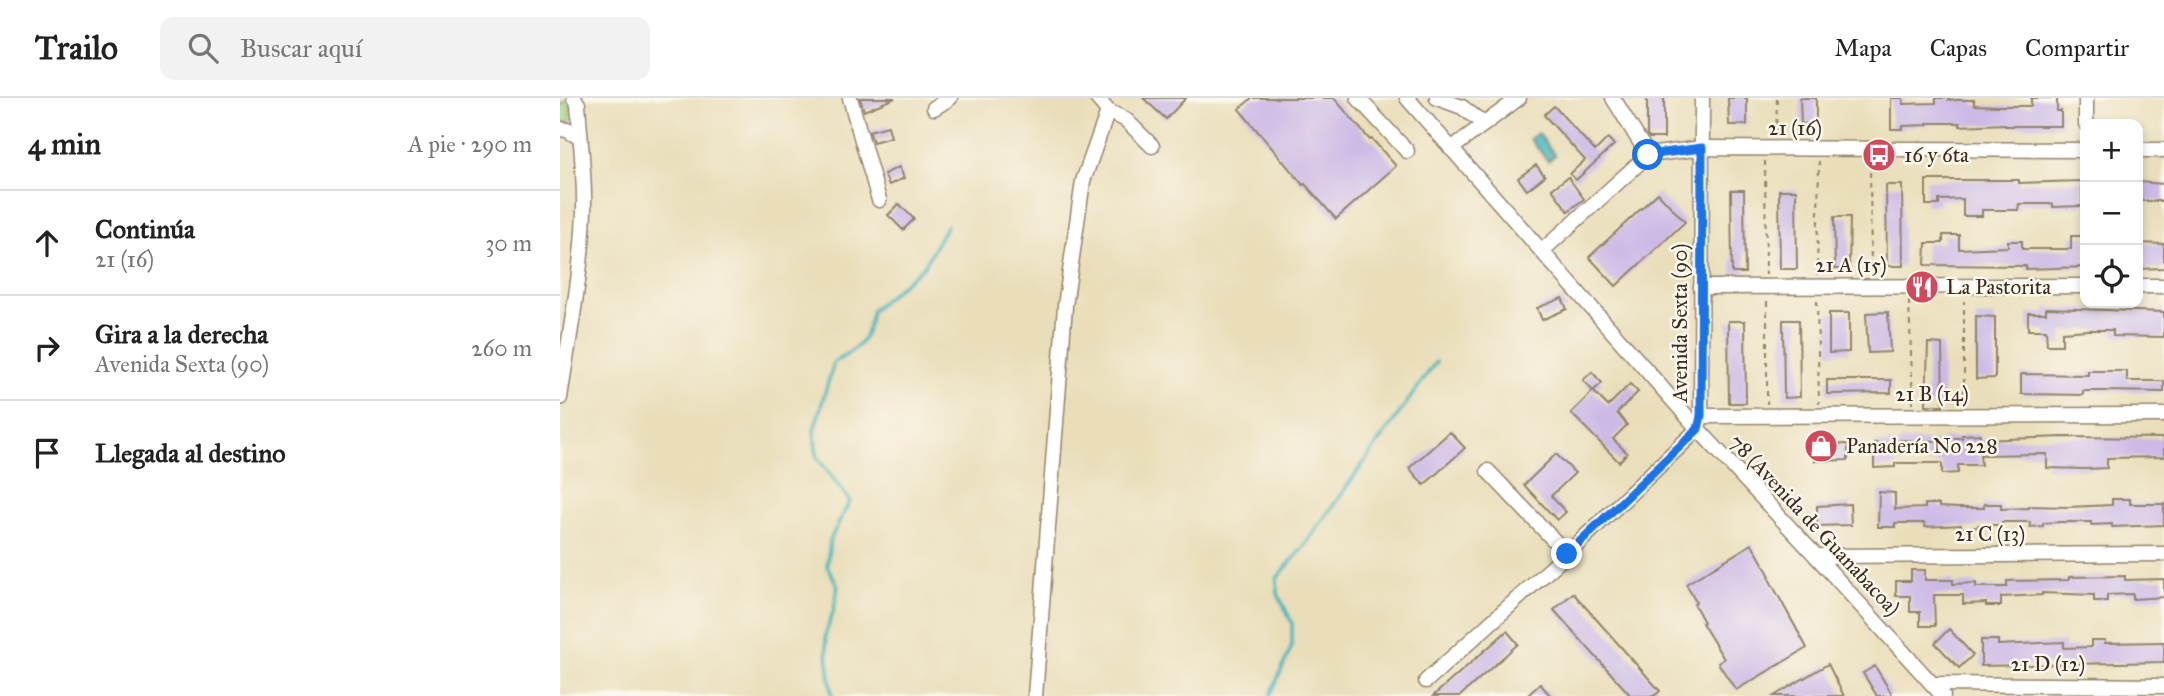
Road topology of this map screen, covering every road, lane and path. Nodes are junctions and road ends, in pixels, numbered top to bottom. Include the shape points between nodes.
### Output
1 (575, 98) edge
2 (850, 98) edge
3 (950, 98) edge
4 (1097, 98) edge
5 (1358, 98) edge
6 (1407, 98) edge
7 (1437, 98) edge
8 (1519, 98) edge
9 (1613, 98) edge
10 (1702, 98) edge
11 (1777, 98) edge
12 (2086, 98) edge
13 (934, 108) dead end
14 (1108, 111) junction
15 (2086, 119) edge
16 (1484, 124) junction
17 (560, 129) edge
18 (580, 138) junction
19 (1152, 146) dead end
20 (1702, 148) junction
21 (1451, 149) junction
22 (1776, 149) junction
23 (1870, 149) junction
24 (2080, 150) edge
25 (2143, 150) edge
26 (2164, 150) edge
27 (1408, 151) dead end
28 (1648, 155) junction
29 (879, 200) dead end
30 (1542, 251) junction
31 (1871, 286) junction
32 (1909, 286) junction
33 (1964, 286) junction
34 (2080, 286) edge
35 (2143, 286) edge
36 (2164, 286) edge
37 (1701, 287) junction
38 (560, 398) edge
39 (1964, 415) junction
40 (2164, 415) edge
41 (1913, 416) junction
42 (1699, 423) junction
43 (1488, 471) dead end
44 (1567, 554) junction
45 (2164, 554) edge
46 (1816, 556) junction
47 (1426, 681) dead end
48 (1933, 684) junction
49 (2164, 686) edge
50 (1035, 696) edge
51 (1942, 696) edge

1 - 18 street
2 - 29 street
3 - 13 street
4 - 14 street
5 - 27 street
6 - 21 street, 78 (Avenida de Guanabacoa)
7 - 16 street via 1462,107
8 - 16 street
9 - 28 street
10 - 20 street, Avenida Sexta (90)
11 - 22 path
12 - 15 street
14 - 19 street via 1126,120
14 - 50 street via 1083,181 1065,306
16 - 21 street
17 - 18 street
18 - 38 street via 584,210 580,269
20 - 22 street, 21 (16)
20 - 28 street, 21 (16)
20 - 37 street, Avenida Sexta (90)
21 - 30 street, 78 (Avenida de Guanabacoa)
22 - 23 street, 21 (16)
23 - 24 street, 21 (16)
23 - 31 path
25 - 26 street
28 - 30 street
30 - 42 street, 78 (Avenida de Guanabacoa)
31 - 32 street, 21 A (15)
31 - 37 street, 21 A (15)
32 - 33 street, 21 A (15)
32 - 41 path
33 - 34 street, 21 A (15)
33 - 39 path
35 - 36 street
37 - 42 street, Avenida Sexta (90)
39 - 40 street, 21 B (14)
39 - 41 street, 21 B (14)
41 - 42 street, 21 B (14)
42 - 44 street, Avenida Sexta (90)
42 - 46 street, 78 (Avenida de Guanabacoa)
43 - 44 street
44 - 47 street, Avenida Sexta (90)
45 - 46 street, 21 C (13)
46 - 48 street, 78 (Avenida de Guanabacoa)
48 - 49 street, 21 D (12)
48 - 51 street, 78 (Avenida de Guanabacoa)

